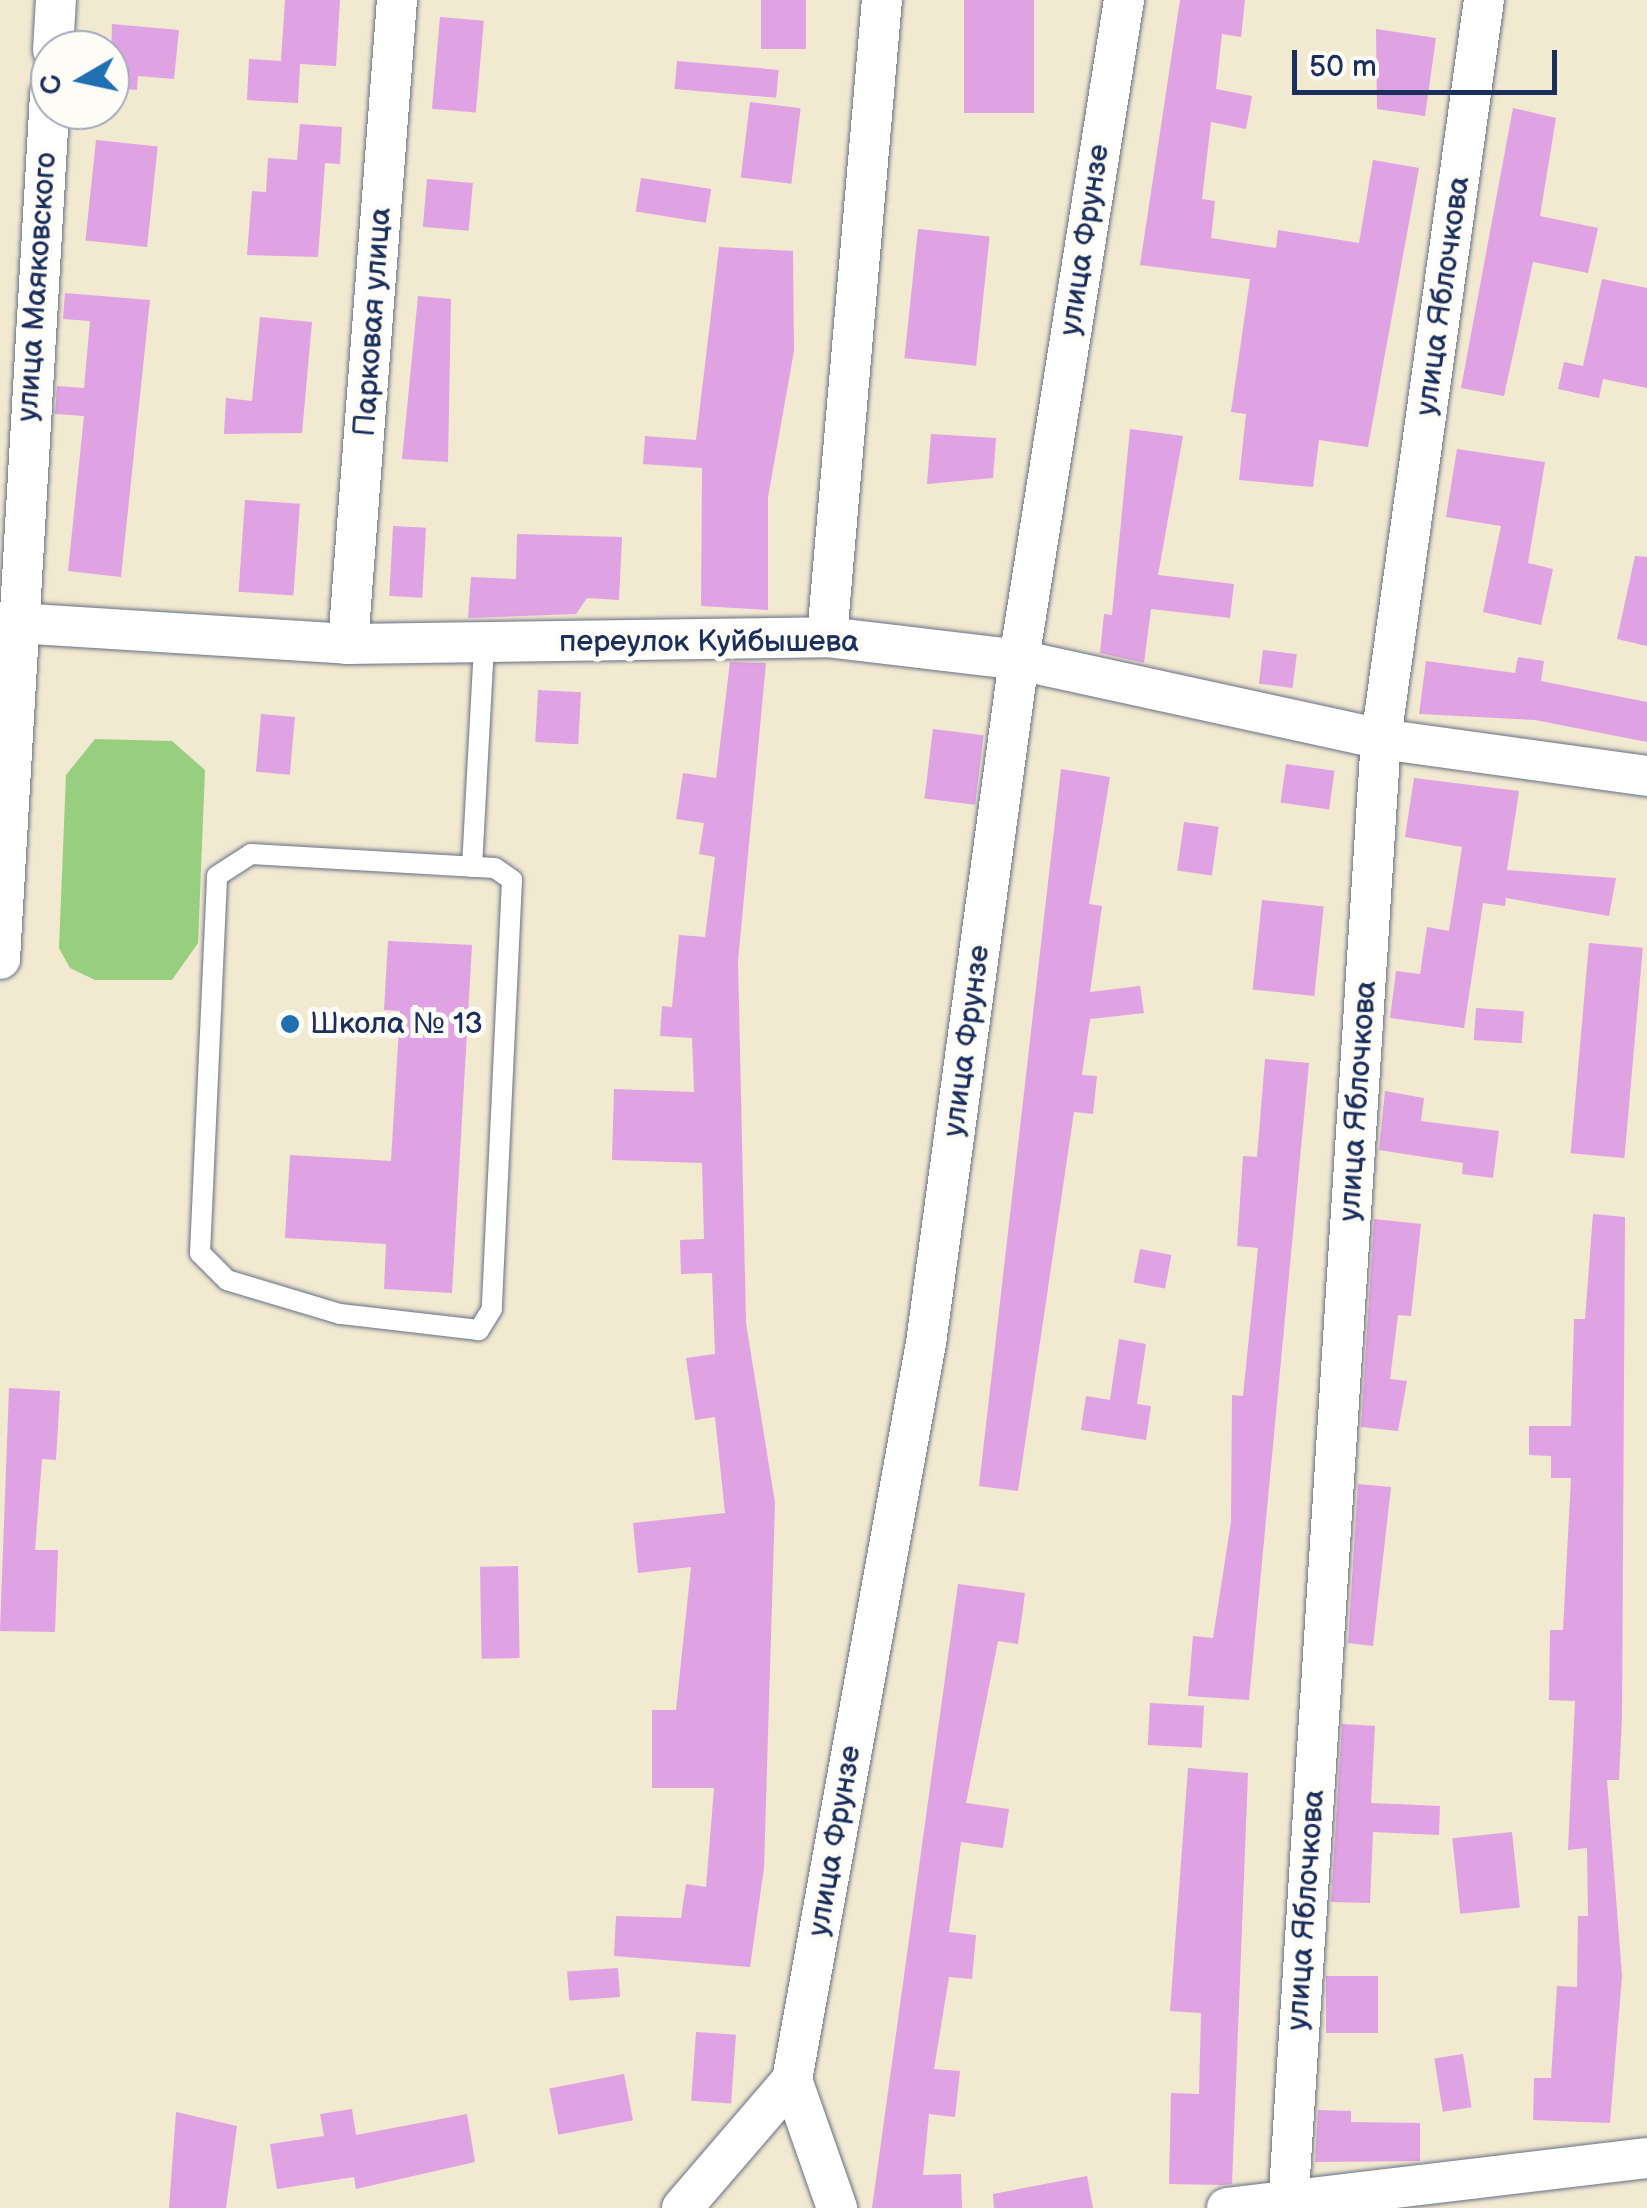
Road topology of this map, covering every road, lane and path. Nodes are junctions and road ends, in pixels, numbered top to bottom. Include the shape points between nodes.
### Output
1 (56, 0) edge
2 (397, 0) edge
3 (882, 0) edge
4 (1124, 0) edge
5 (1484, 0) edge
6 (54, 30) edge
7 (47, 130) edge
8 (8, 622) edge
9 (827, 637) junction
10 (484, 642) junction
11 (348, 644) junction
12 (1019, 660) junction
13 (1381, 739) junction
14 (1647, 776) edge
15 (472, 866) junction
16 (0, 959) edge
17 (792, 2080) junction
18 (1647, 2158) edge
19 (1288, 2203) edge
20 (682, 2208) edge
21 (837, 2208) edge
22 (1227, 2208) edge

1 - 6 street
2 - 11 street, Парковая улица
3 - 9 street
4 - 12 street, улица Фрунзе
5 - 13 street, улица Яблочкова
7 - 8 street, улица Маяковского
8 - 11 street, переулок Куйбышева
8 - 16 street, улица Маяковского
9 - 10 street, переулок Куйбышева
9 - 12 street, переулок Куйбышева
10 - 11 street, переулок Куйбышева
10 - 15 lane
12 - 13 street, переулок Куйбышева
12 - 17 street, улица Фрунзе via 926,1344
13 - 14 street, переулок Куйбышева
13 - 19 street, улица Яблочкова
15 - 15 lane via 502,871 516,894 490,1319 469,1332 409,1328 214,1272 197,1237 222,868 251,854
17 - 20 street
17 - 21 street, улица Фрунзе
18 - 19 street
19 - 22 street

